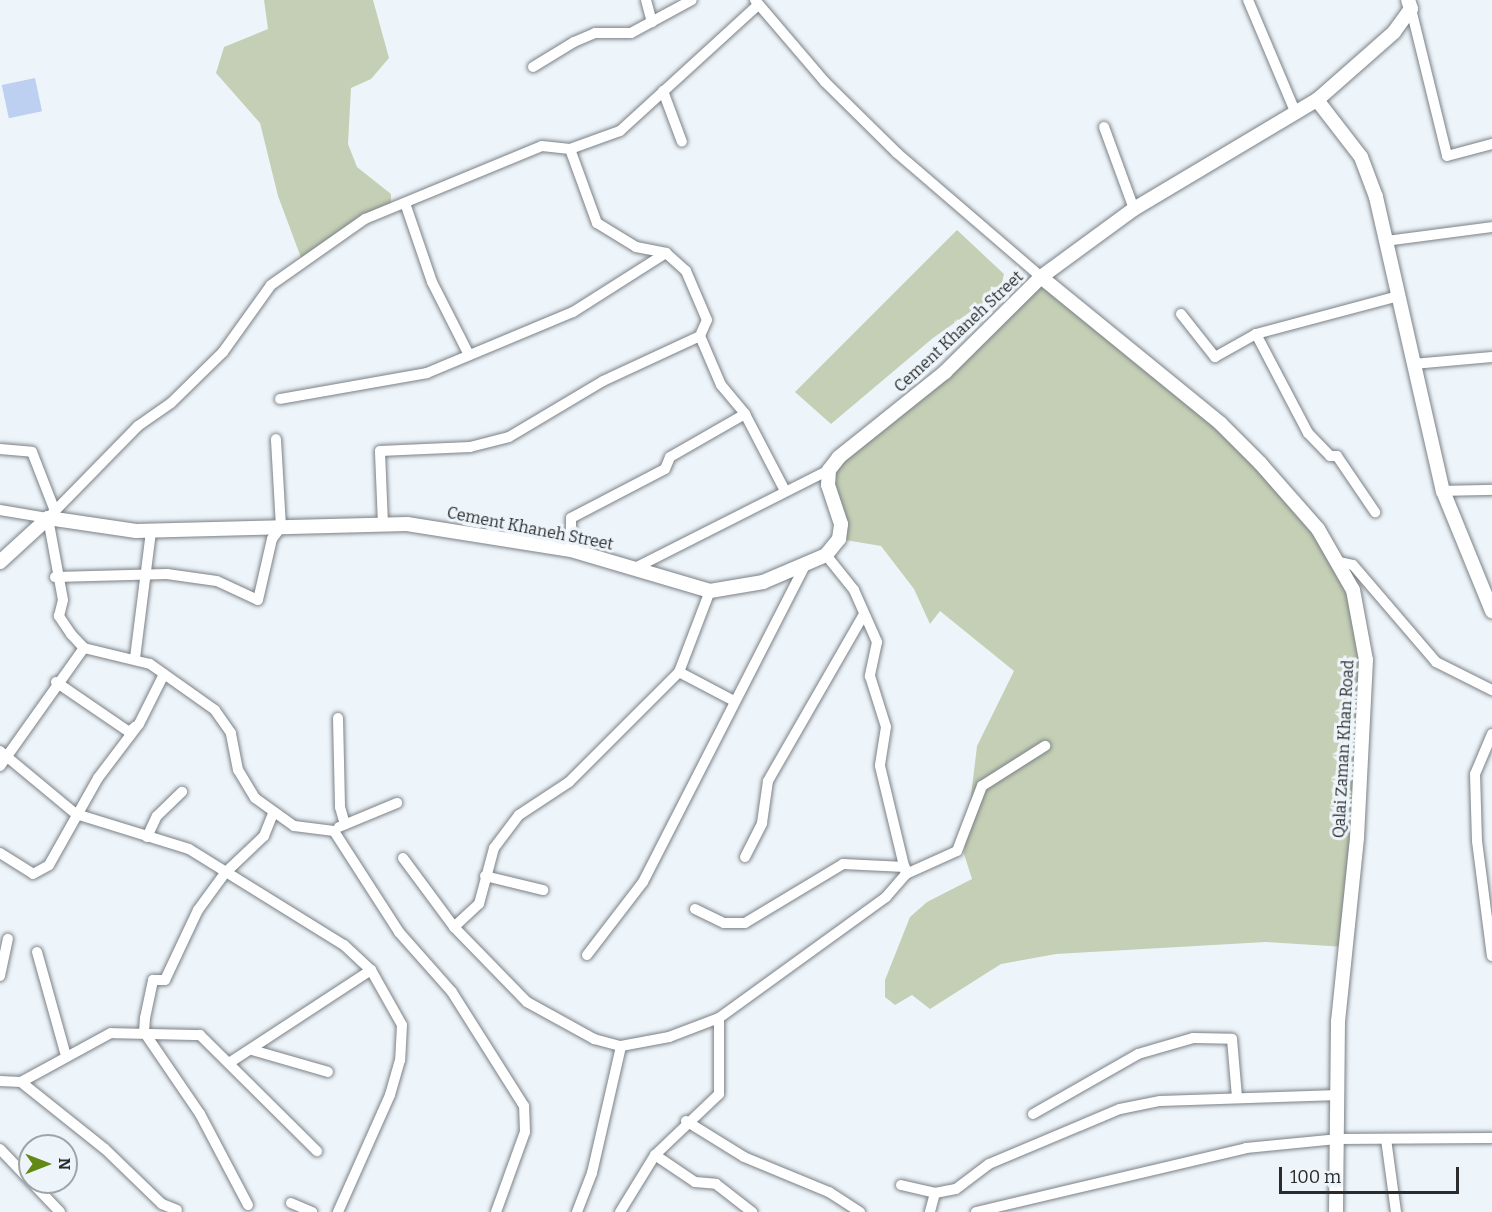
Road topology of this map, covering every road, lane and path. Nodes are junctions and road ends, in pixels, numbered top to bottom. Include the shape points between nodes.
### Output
1 (646, 0) edge
2 (692, 0) edge
3 (1248, 0) edge
4 (756, 3) edge
5 (1410, 4) edge
6 (652, 22) junction
7 (533, 67) dead end
8 (663, 91) junction
9 (1317, 100) junction
10 (1295, 111) junction
11 (1104, 127) dead end
12 (682, 142) dead end
13 (1492, 144) edge
14 (570, 149) junction
15 (405, 203) junction
16 (1134, 209) junction
17 (1492, 227) edge
18 (1386, 242) junction
19 (666, 253) junction
20 (1041, 277) junction
21 (1399, 296) junction
22 (1181, 314) dead end
23 (1256, 334) junction
24 (700, 336) junction
25 (469, 355) junction
26 (1492, 357) edge
27 (1413, 364) junction
28 (280, 399) dead end
29 (745, 414) junction
30 (276, 439) dead end
31 (0, 449) edge
32 (829, 470) junction
33 (1492, 490) edge
34 (785, 491) junction
35 (1443, 491) junction
36 (0, 510) edge
37 (1375, 512) dead end
38 (51, 514) junction
39 (383, 524) junction
40 (281, 527) junction
41 (151, 531) junction
42 (571, 550) junction
43 (826, 555) junction
44 (1339, 561) junction
45 (0, 562) edge
46 (807, 562) junction
47 (635, 568) junction
48 (145, 575) junction
49 (55, 577) junction
50 (710, 591) junction
51 (1492, 611) edge
52 (863, 616) junction
53 (84, 648) junction
54 (135, 658) junction
55 (679, 672) junction
56 (163, 676) junction
57 (57, 682) junction
58 (1492, 690) edge
59 (734, 701) junction
60 (338, 718) dead end
61 (139, 724) junction
62 (1492, 734) edge
63 (1045, 746) dead end
64 (4, 754) edge
65 (0, 766) edge
66 (182, 792) dead end
67 (397, 802) dead end
68 (76, 814) junction
69 (273, 814) junction
70 (345, 824) junction
71 (334, 831) junction
72 (147, 837) junction
73 (0, 853) edge
74 (745, 857) dead end
75 (403, 858) dead end
76 (906, 871) junction
77 (225, 873) junction
78 (485, 876) junction
79 (543, 890) dead end
80 (695, 909) dead end
81 (454, 927) junction
82 (8, 939) dead end
83 (37, 952) dead end
84 (587, 955) dead end
85 (1492, 956) edge
86 (372, 970) junction
87 (0, 976) edge
88 (719, 1018) junction
89 (144, 1032) junction
90 (621, 1046) junction
91 (252, 1050) junction
92 (66, 1056) junction
93 (229, 1063) junction
94 (328, 1072) dead end
95 (0, 1076) edge
96 (0, 1081) edge
97 (21, 1082) junction
98 (1339, 1095) junction
99 (1237, 1097) junction
100 (1033, 1114) dead end
101 (686, 1121) junction
102 (1492, 1138) edge
103 (1337, 1139) junction
104 (1386, 1139) junction
105 (317, 1151) dead end
106 (1, 1152) edge
107 (655, 1155) junction
108 (901, 1185) dead end
109 (935, 1193) junction
110 (291, 1203) dead end
111 (248, 1205) dead end
112 (177, 1210) dead end
113 (60, 1212) edge
114 (312, 1212) edge
115 (338, 1212) edge
116 (496, 1212) edge
117 (577, 1212) edge
118 (620, 1212) edge
119 (752, 1212) edge
120 (860, 1212) edge
121 (930, 1212) edge
122 (976, 1212) edge
123 (1336, 1212) edge
124 (1396, 1212) edge

1 - 6 street
2 - 6 street
3 - 10 street
4 - 8 street
4 - 20 street via 897,153
5 - 9 street, Cement Khaneh Street via 1381,45
5 - 13 street via 1447,156
6 - 7 street via 610,37 595,33
8 - 12 street
8 - 14 street via 620,131
9 - 10 street, Cement Khaneh Street
9 - 18 street via 1360,157
10 - 16 street, Cement Khaneh Street
11 - 16 street
14 - 15 street via 542,147
14 - 19 street via 597,223 636,247
15 - 25 street via 432,282
15 - 38 street via 365,219 271,285 223,352 171,403 138,426
16 - 20 street, Cement Khaneh Street
17 - 18 street
18 - 21 street
19 - 24 street via 686,271 707,320
19 - 25 street via 573,312
20 - 32 street, Cement Khaneh Street via 945,372
20 - 44 street, Qalai Zaman Khan Road via 1220,423 1318,529
21 - 23 street
21 - 27 street
22 - 23 street via 1215,357
23 - 37 street via 1308,433 1330,456 1337,456
24 - 29 street via 721,385
24 - 39 street via 594,386 509,437 470,447 380,451
25 - 28 street via 427,373
26 - 27 street
27 - 35 street
29 - 34 street
29 - 42 street via 669,457 665,470 577,513 571,518
30 - 40 street
31 - 38 street via 32,452
32 - 34 street
32 - 43 street via 841,531
33 - 35 street
34 - 47 street
35 - 51 street
36 - 38 street
38 - 41 street, Cement Khaneh Street
38 - 45 street
38 - 49 street
39 - 40 street, Cement Khaneh Street
39 - 42 street, Cement Khaneh Street via 471,532
40 - 41 street, Cement Khaneh Street
40 - 48 street via 273,539 258,600 217,581
41 - 48 street
42 - 47 street, Cement Khaneh Street
43 - 46 street, Cement Khaneh Street
43 - 52 street via 854,590
44 - 58 street via 1353,566 1436,662
44 - 98 street, Qalai Zaman Khan Road via 1353,590 1366,660 1357,838 1338,1021
46 - 50 street, Cement Khaneh Street via 763,582
46 - 59 street
47 - 50 street, Cement Khaneh Street
48 - 49 street
48 - 54 street
49 - 53 street via 63,600 59,616
50 - 55 street
52 - 74 street via 768,781 762,823
52 - 76 street via 877,642 870,676 886,727 880,766
53 - 54 street
53 - 57 street
54 - 56 street
55 - 59 street
55 - 78 street via 568,782 519,815 494,849
56 - 61 street
56 - 69 street via 215,710 231,733 238,770 255,798
57 - 61 street via 129,732
57 - 64 street
59 - 84 street via 643,882
60 - 70 street via 340,807
61 - 68 street
62 - 85 street via 1475,774 1477,841
63 - 76 street via 982,786 957,851
64 - 65 street
64 - 68 street
66 - 72 street via 157,816
67 - 70 street
68 - 72 street
68 - 73 street via 48,865 33,874
69 - 71 street via 294,826
69 - 77 street via 264,836
70 - 71 street
71 - 116 street via 399,932 452,992 524,1106 525,1132
72 - 77 street via 189,849
75 - 81 street
76 - 80 street via 843,864 788,901 739,924
76 - 88 street via 886,897
77 - 86 street via 344,945
77 - 89 street via 198,910 165,980 153,980
78 - 79 street
78 - 81 street via 479,904
81 - 90 street via 527,1002 576,1030
82 - 87 street
83 - 92 street
86 - 91 street
86 - 115 street via 402,1025 400,1060
88 - 90 street via 669,1037
88 - 101 street via 719,1094
89 - 92 street via 111,1033
89 - 93 street via 200,1035
89 - 111 street via 205,1123
90 - 117 street
91 - 93 street
91 - 94 street
92 - 97 street
93 - 105 street
95 - 96 street
96 - 97 street
97 - 112 street via 105,1149 162,1204
98 - 99 street
98 - 103 street, Qalai Zaman Khan Road
99 - 100 street via 1232,1039 1193,1038 1138,1054
99 - 109 street via 1120,1109 989,1164 956,1189
101 - 107 street
101 - 120 street via 744,1157 829,1192
102 - 104 street
103 - 104 street
103 - 122 street via 1195,1156 1158,1171
103 - 123 street, Qalai Zaman Khan Road
104 - 124 street
106 - 113 street
107 - 118 street
107 - 119 street via 695,1182 716,1184
108 - 109 street
109 - 121 street
110 - 114 street

